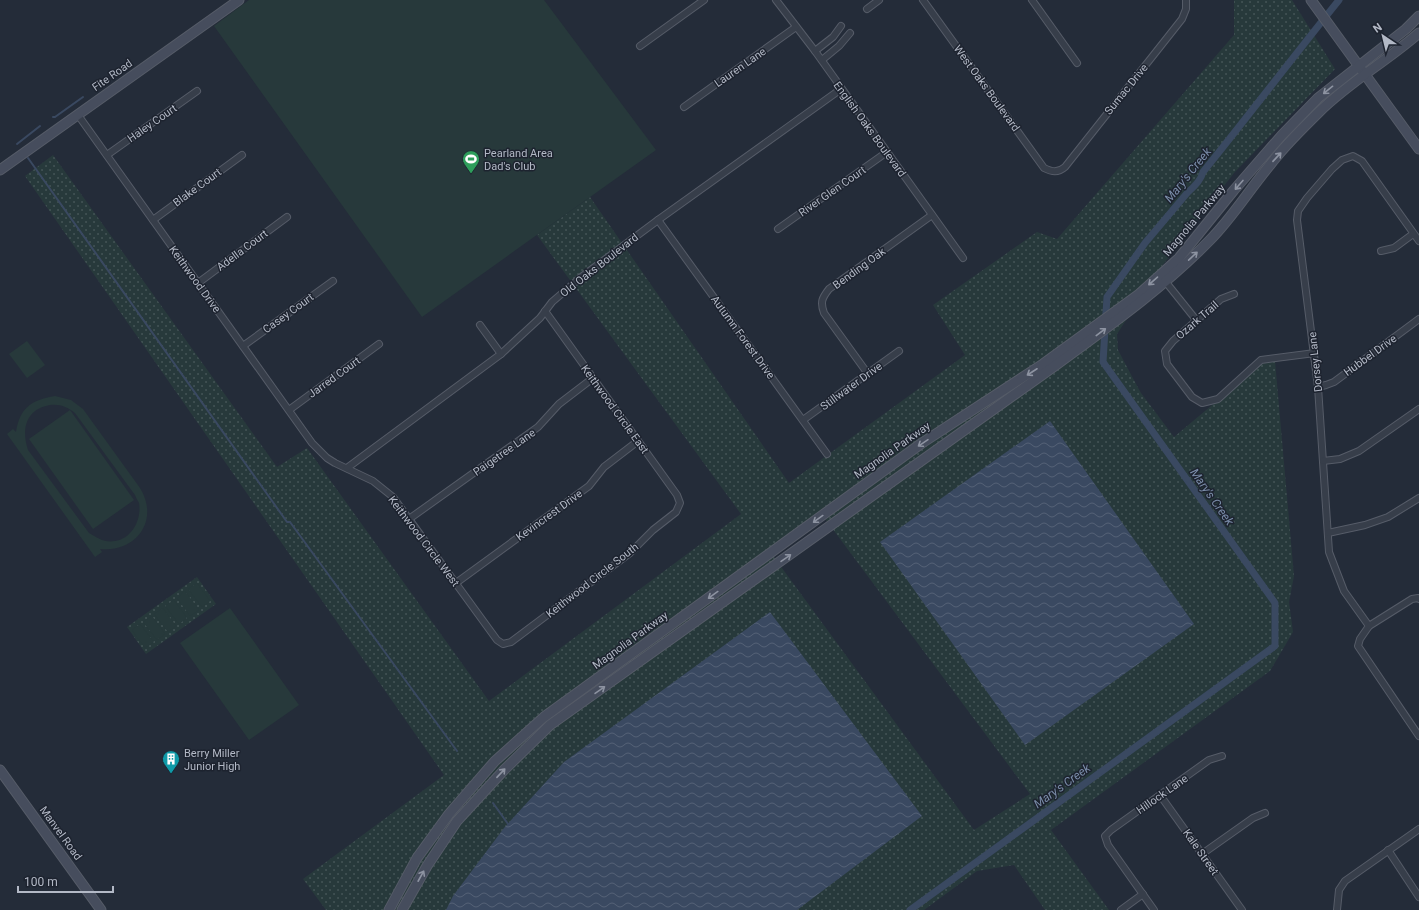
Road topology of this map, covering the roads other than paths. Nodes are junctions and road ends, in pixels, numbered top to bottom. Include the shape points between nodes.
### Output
1 (239, 0) edge
2 (704, 0) edge
3 (776, 0) edge
4 (879, 0) edge
5 (923, 0) edge
6 (1032, 0) edge
7 (1186, 0) edge
8 (1311, 0) edge
9 (867, 9) dead end
10 (1419, 16) edge
11 (841, 26) dead end
12 (796, 27) junction
13 (1419, 33) edge
14 (850, 34) dead end
15 (640, 46) dead end
16 (815, 51) junction
17 (822, 60) junction
18 (1077, 64) dead end
19 (1358, 65) junction
20 (1365, 75) junction
21 (842, 89) junction
22 (197, 91) dead end
23 (684, 107) dead end
24 (78, 114) junction
25 (1419, 149) edge
26 (887, 152) junction
27 (107, 155) junction
28 (242, 155) dead end
29 (0, 170) edge
30 (1055, 172) joint
31 (932, 215) junction
32 (287, 217) dead end
33 (153, 220) junction
34 (658, 220) junction
35 (778, 229) dead end
36 (1413, 234) junction
37 (1419, 241) edge
38 (1382, 251) dead end
39 (963, 258) dead end
40 (333, 281) dead end
41 (1165, 282) junction
42 (198, 283) junction
43 (1234, 294) dead end
44 (1129, 306) junction
45 (545, 311) junction
46 (1419, 319) edge
47 (1197, 321) junction
48 (480, 326) dead end
49 (379, 344) dead end
50 (243, 346) junction
51 (899, 351) dead end
52 (1067, 352) junction
53 (1314, 353) junction
54 (501, 354) junction
55 (868, 374) junction
56 (593, 378) junction
57 (1318, 387) junction
58 (289, 410) junction
59 (1419, 410) edge
60 (803, 420) junction
61 (638, 441) junction
62 (312, 443) joint
63 (827, 454) dead end
64 (1323, 461) junction
65 (347, 468) junction
66 (855, 492) junction
67 (1419, 498) edge
68 (863, 503) junction
69 (678, 509) joint
70 (409, 519) junction
71 (1328, 533) junction
72 (759, 561) junction
73 (766, 572) junction
74 (456, 583) junction
75 (1419, 598) edge
76 (1369, 626) junction
77 (501, 643) joint
78 (535, 726) junction
79 (542, 733) junction
80 (1419, 736) edge
81 (1222, 756) dead end
82 (0, 770) edge
83 (1160, 795) junction
84 (1265, 813) dead end
85 (439, 828) junction
86 (1419, 828) edge
87 (448, 835) junction
88 (1388, 850) junction
89 (1202, 854) junction
90 (1143, 894) junction
91 (1419, 897) edge
92 (101, 910) edge
93 (390, 910) edge
94 (402, 910) edge
95 (1121, 910) edge
96 (1154, 910) edge
97 (1242, 910) edge
98 (1337, 910) edge

1 - 24 street, Fite Road
2 - 15 street
3 - 12 street, English Oaks Boulevard
4 - 9 street
5 - 30 street, West Oaks Boulevard via 1044,168
6 - 18 street
7 - 30 street, Sumac Drive via 1182,19 1065,167
8 - 19 street
10 - 19 street, Magnolia Parkway
11 - 16 street
12 - 16 street, English Oaks Boulevard
12 - 23 street, Lauren Lane
13 - 20 street, Magnolia Parkway
14 - 17 street
16 - 17 street, English Oaks Boulevard
17 - 21 street, English Oaks Boulevard
19 - 20 street
19 -> 44 street, Magnolia Parkway via 1318,98 1282,135 1179,258
20 - 25 street
41 -> 20 street, Magnolia Parkway via 1210,240 1270,164 1320,111
21 - 26 street, English Oaks Boulevard
21 - 34 street, Old Oaks Boulevard
22 - 27 street, Haley Court
24 - 27 street, Keithwood Drive
24 - 29 street, Fite Road
26 - 31 street, English Oaks Boulevard
26 - 35 street, River Glen Court
27 - 33 street, Keithwood Drive
28 - 33 street, Blake Court
31 - 39 street, English Oaks Boulevard
31 - 55 street, Bending Oak via 829,289 822,297 824,313
32 - 42 street, Adella Court
33 - 42 street, Keithwood Drive
34 - 45 street, Old Oaks Boulevard via 567,288
34 - 60 street, Autumn Forest Drive
36 - 37 street
36 - 38 street via 1394,248
36 - 53 street, Dorsey Lane via 1362,161 1353,156 1342,160 1332,169 1307,198 1298,211 1297,220
40 - 50 street, Casey Court
41 - 44 street, Magnolia Parkway
41 - 47 street
42 - 50 street, Keithwood Drive
43 - 47 street, Ozark Trail via 1221,299
44 - 52 street, Magnolia Parkway
45 - 54 street, Old Oaks Boulevard
45 - 56 street, Keithwood Circle East
46 - 57 street, Hubbel Drive via 1334,382
47 - 53 street, Ozark Trail via 1165,351 1167,364 1192,396 1202,403 1218,399 1261,360
48 - 54 street
49 - 58 street, Jarred Court
50 - 58 street, Keithwood Drive
51 - 55 street, Stillwater Drive
52 -> 66 street, Magnolia Parkway via 1043,364 922,443
52 - 68 street, Magnolia Parkway
53 - 57 street, Dorsey Lane
54 - 65 street, Old Oaks Boulevard
55 - 60 street, Stillwater Drive
56 - 61 street, Keithwood Circle East
56 - 70 street, Paigetree Lane via 559,404 538,428
57 - 64 street, Dorsey Lane
58 - 62 street, Keithwood Drive
59 - 64 street via 1359,452 1340,459
60 - 63 street, Autumn Forest Drive
61 - 69 street, Keithwood Circle East via 677,496 680,503
61 - 74 street, Kevincrest Drive via 604,467 589,486
62 - 65 street, Keithwood Circle West via 327,458
64 - 71 street, Dorsey Lane
65 - 70 street, Keithwood Circle West via 384,488
66 - 68 street
66 -> 72 street, Magnolia Parkway
67 - 71 street via 1388,517
73 -> 68 street, Magnolia Parkway
69 - 77 street, Keithwood Circle South via 630,553 511,642
70 - 74 street, Keithwood Circle West
71 - 76 street, Dorsey Lane via 1329,552 1344,591
72 - 73 street
72 -> 78 street, Magnolia Parkway
79 -> 73 street, Magnolia Parkway
74 - 77 street, Keithwood Circle West
75 - 76 street via 1412,599
76 - 80 street via 1358,646
78 - 79 street
78 - 85 street, Magnolia Parkway via 496,761
87 -> 79 street, Magnolia Parkway via 457,821
81 - 83 street, Hillock Lane via 1209,760
82 - 92 street, Manvel Road
83 - 89 street, Kale Street
83 - 90 street, Hillock Lane via 1104,836
84 - 89 street via 1253,818
85 - 87 street
85 - 93 street, Magnolia Parkway via 417,858
86 - 88 street
94 -> 87 street, Magnolia Parkway
88 - 91 street
88 - 98 street via 1345,880 1339,890
89 - 97 street, Kale Street
90 - 95 street
90 - 96 street

